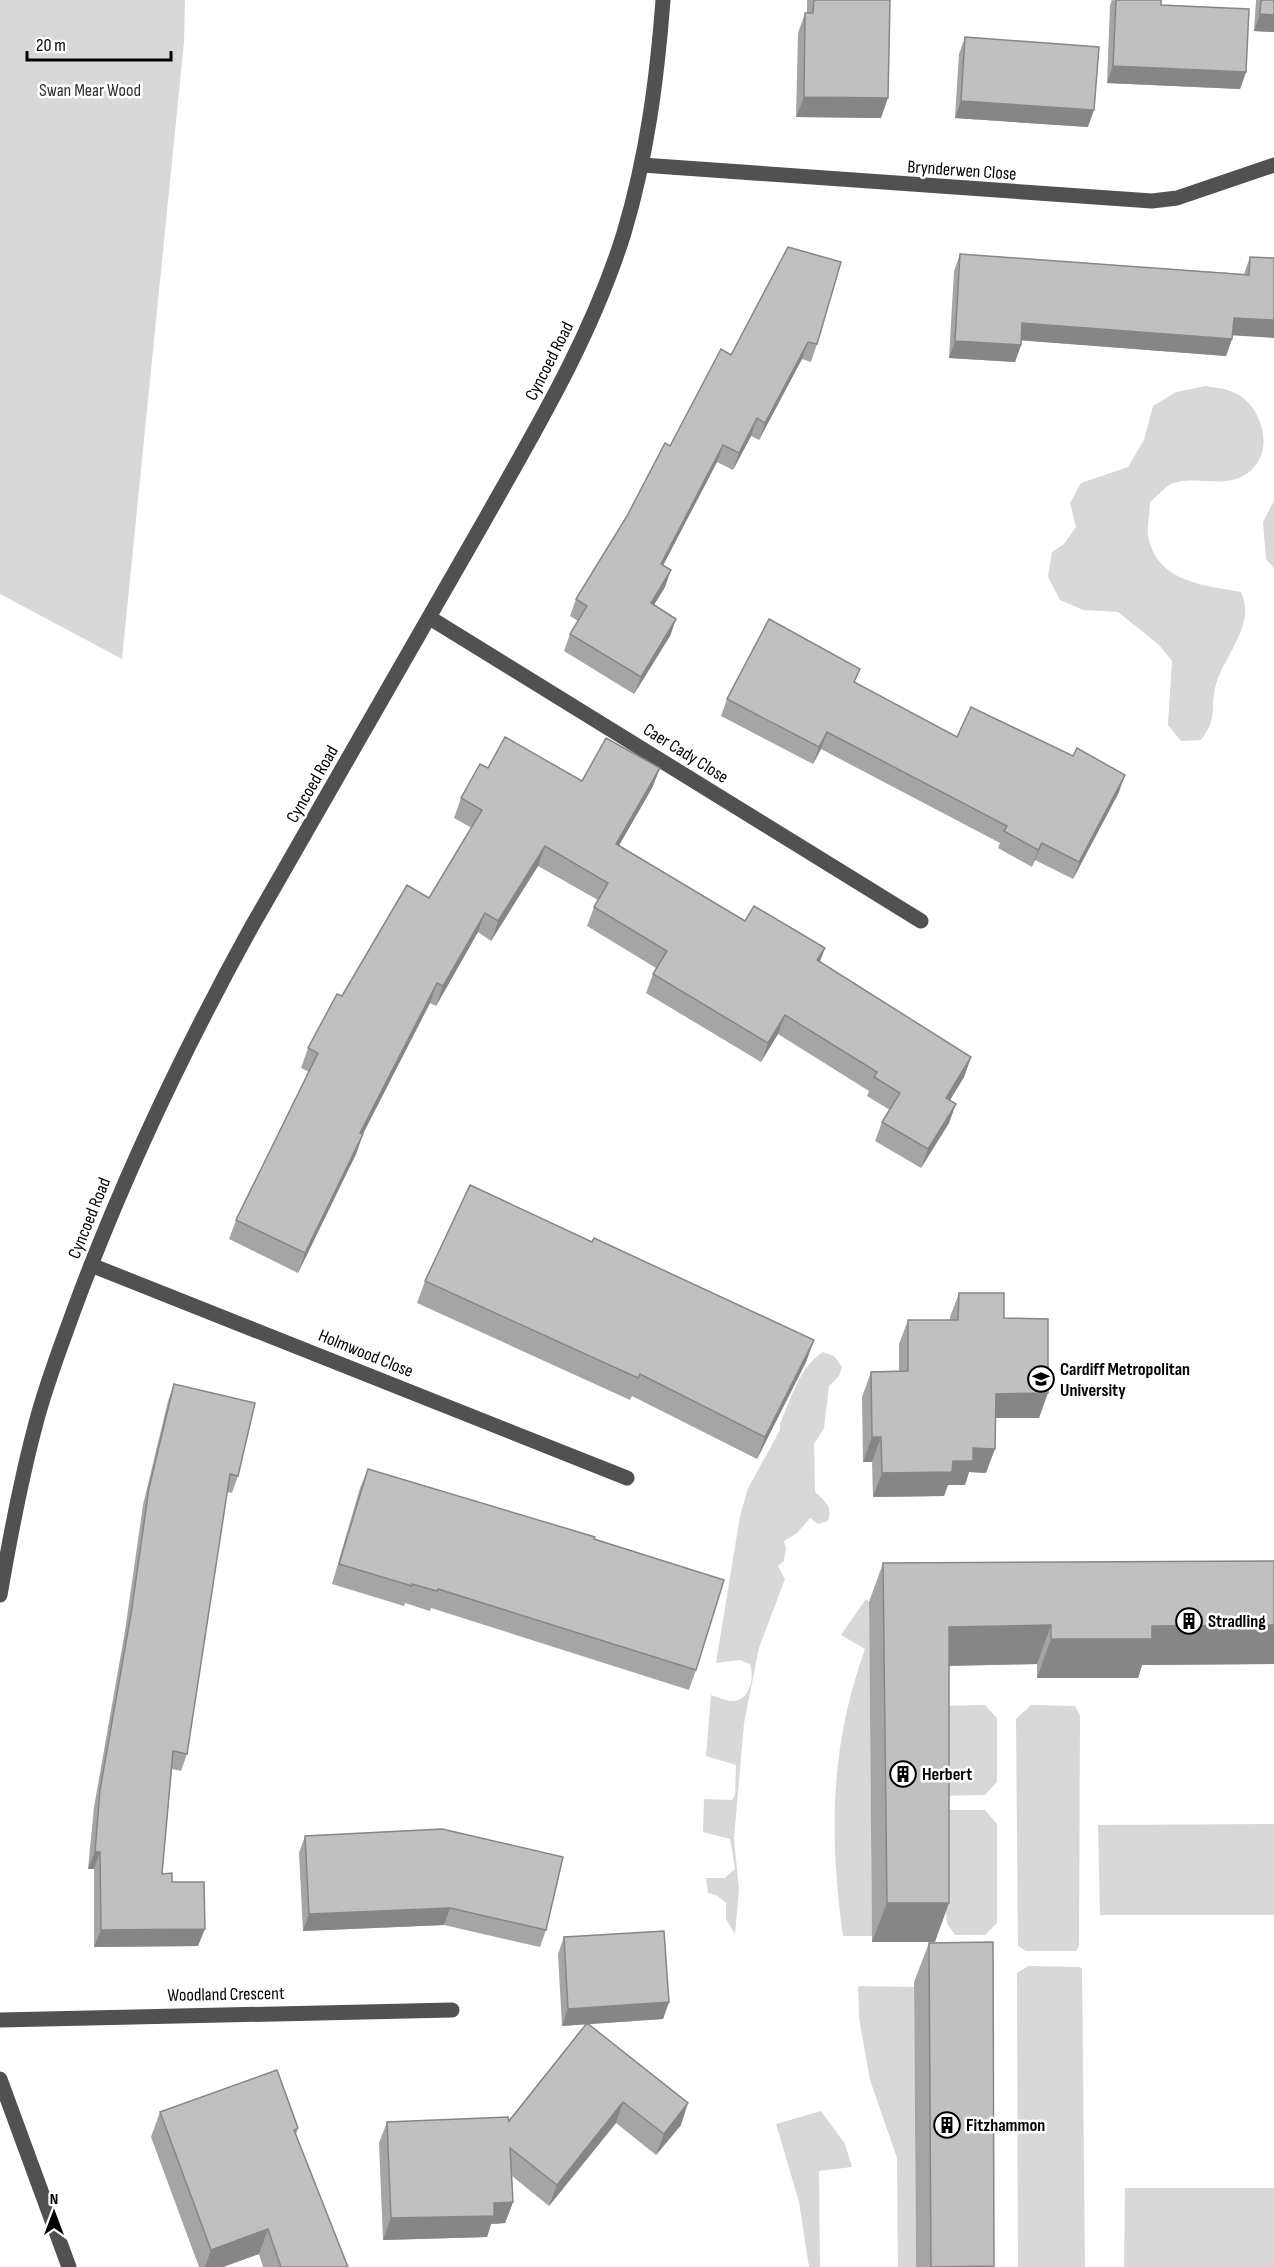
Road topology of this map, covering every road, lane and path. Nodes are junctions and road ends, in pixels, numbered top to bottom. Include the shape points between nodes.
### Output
1 (663, 0) edge
2 (642, 165) junction
3 (1274, 165) edge
4 (430, 618) junction
5 (921, 921) dead end
6 (91, 1265) junction
7 (627, 1478) dead end
8 (0, 1595) edge
9 (452, 2010) dead end
10 (0, 2020) edge
11 (0, 2079) edge
12 (69, 2267) edge

1 - 2 street, Cyncoed Road via 657,78
2 - 3 street, Brynderwen Close via 1152,201 1177,198
2 - 4 street, Cyncoed Road via 624,233 589,326
4 - 5 street, Caer Cady Close
4 - 6 street, Cyncoed Road via 254,924 179,1064 120,1190
6 - 7 street, Holmwood Close
6 - 8 street, Cyncoed Road via 36,1422
9 - 10 street, Woodland Crescent
11 - 12 street

